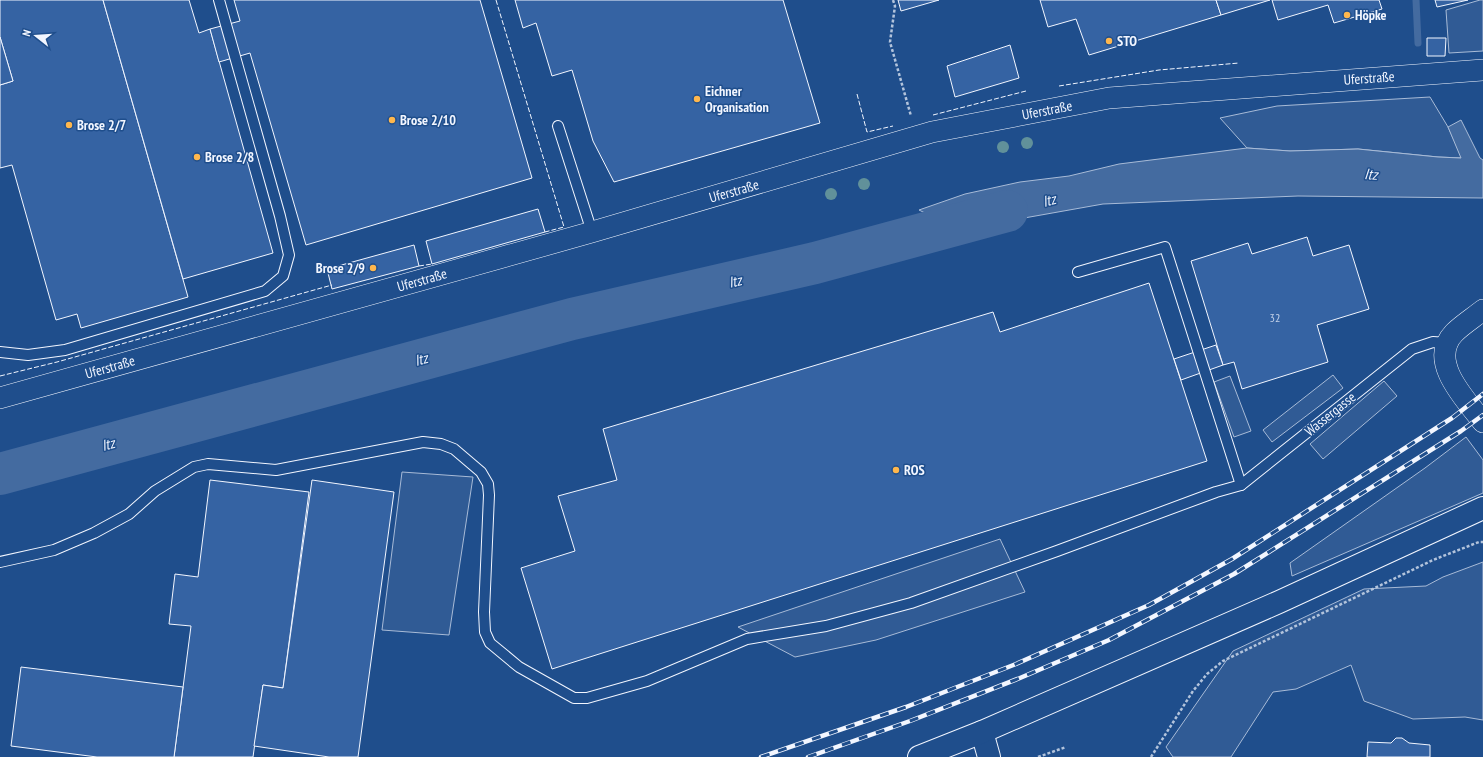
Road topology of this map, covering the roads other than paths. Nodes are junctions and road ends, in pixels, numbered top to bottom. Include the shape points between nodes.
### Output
1 (219, 0) edge
2 (1483, 70) edge
3 (558, 126) dead end
4 (592, 232) junction
5 (1078, 272) dead end
6 (1483, 310) edge
7 (1447, 343) junction
8 (0, 352) edge
9 (0, 398) edge
10 (1483, 422) edge
11 (1241, 485) junction
12 (1483, 508) edge
13 (0, 562) edge
14 (982, 732) junction
15 (919, 757) edge
16 (988, 757) edge

1 - 8 lane via 280,216 289,255 283,276 265,291 65,350 28,355
2 - 4 street, Uferstraße via 1109,98 932,132
3 - 4 lane
4 - 9 street, Uferstraße
5 - 11 lane via 1165,247
6 - 7 street via 1453,334
7 - 10 street via 1444,362 1452,382
7 - 11 lane, Wassergasse via 1433,342 1412,349
11 - 13 lane, Wassergasse via 911,603 826,626 747,639 647,681 587,698 574,698 519,667 490,643 485,632 484,612 488,484 481,472 454,449 441,444 423,442 276,470 208,464 194,467 155,491 129,514 94,533 54,550
12 - 14 main road via 1279,602
14 - 15 main road
14 - 16 main road

